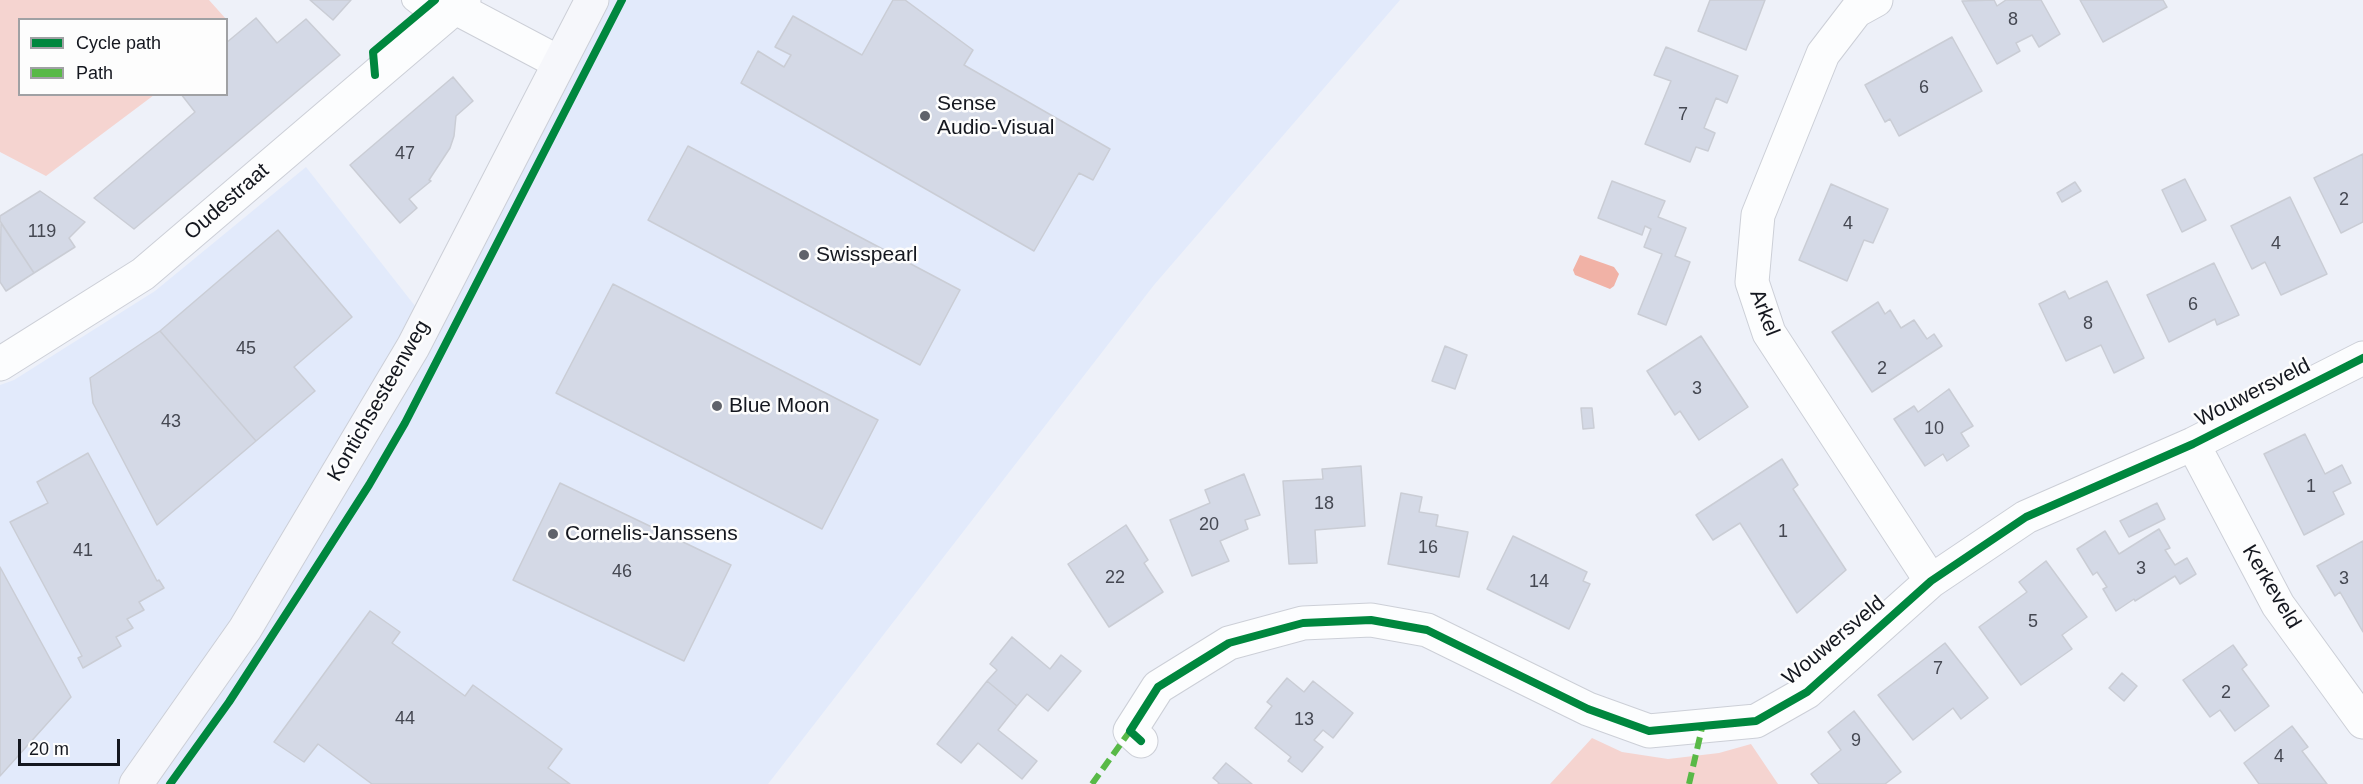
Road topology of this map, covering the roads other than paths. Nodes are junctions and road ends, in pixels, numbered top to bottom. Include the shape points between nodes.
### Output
1 (412, 0) edge
2 (592, 0) edge
3 (1876, 0) edge
4 (452, 9) edge
5 (558, 62) junction
6 (2363, 358) edge
7 (0, 364) edge
8 (2193, 444) junction
9 (1930, 581) junction
10 (2363, 722) edge
11 (1142, 741) dead end
12 (136, 784) edge

1 - 4 lane
2 - 5 street, Kontichsesteenweg
3 - 9 street, Arkel via 1856,11 1823,54 1758,215 1752,282 1769,333
4 - 5 street
4 - 7 street, Oudestraat via 143,274
5 - 12 street, Kontichsesteenweg via 413,347 245,629
6 - 8 street, Wouwersveld
8 - 9 street, Wouwersveld via 2026,517
8 - 10 street, Kerkeveld via 2278,605
9 - 11 street, Wouwersveld via 1806,692 1756,722 1649,731 1588,709 1427,630 1371,620 1304,623 1229,643 1158,687 1130,731

